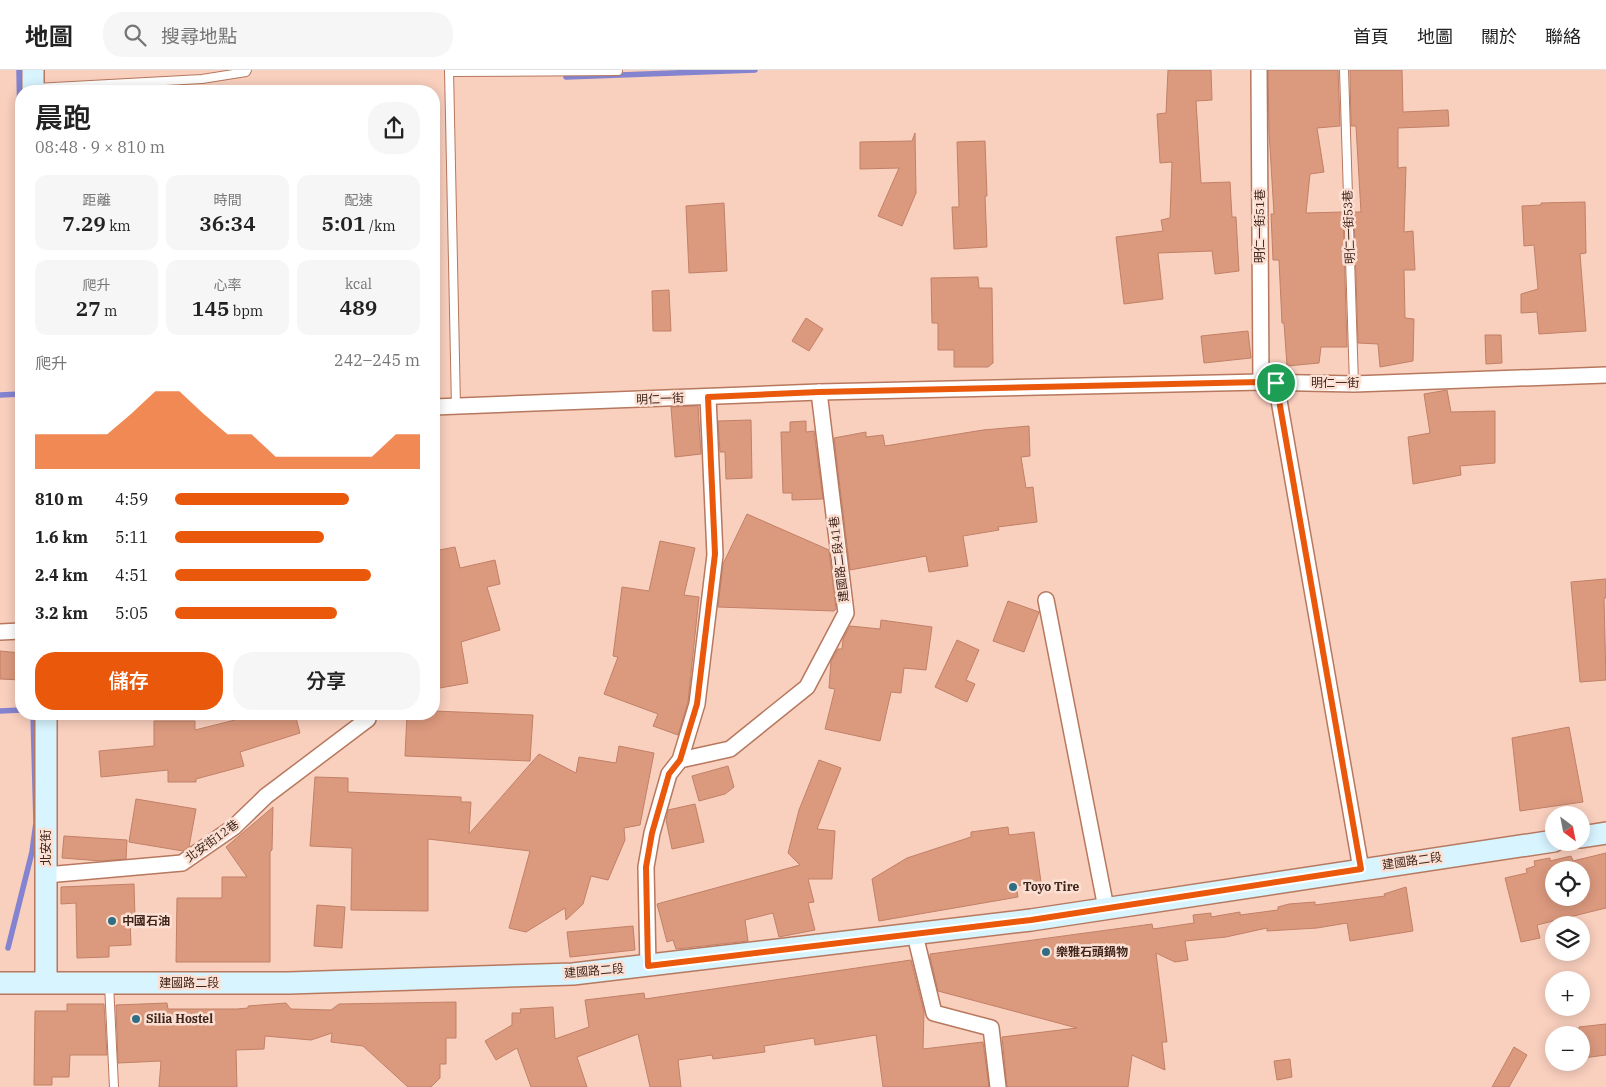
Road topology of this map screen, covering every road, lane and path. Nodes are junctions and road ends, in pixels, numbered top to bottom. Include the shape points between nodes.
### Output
1 (247, 70) edge
2 (1258, 70) edge
3 (1344, 70) edge
4 (449, 71) edge
5 (618, 71) dead end
6 (33, 83) edge
7 (1606, 375) edge
8 (1269, 383) junction
9 (1354, 384) junction
10 (819, 392) junction
11 (708, 397) junction
12 (440, 407) edge
13 (456, 407) junction
14 (1046, 600) dead end
15 (15, 631) edge
16 (0, 632) edge
17 (46, 720) edge
18 (367, 720) edge
19 (680, 760) junction
20 (1606, 833) edge
21 (1590, 836) edge
22 (1545, 842) edge
23 (1361, 869) junction
24 (46, 875) junction
25 (1106, 908) junction
26 (915, 935) junction
27 (648, 966) junction
28 (46, 982) junction
29 (109, 982) junction
30 (3, 983) edge
31 (114, 1087) edge
32 (998, 1087) edge

1 - 6 lane via 202,79
2 - 8 street, 明仁一街51巷
3 - 9 lane, 明仁一街53巷
4 - 5 lane
4 - 13 lane
7 - 9 street, 明仁一街
8 - 9 street, 明仁一街
8 - 10 street, 明仁一街
8 - 23 street, 明仁一街51巷
10 - 11 street, 明仁一街
10 - 19 street, 建國路二段41巷 via 846,613 807,688 730,749
11 - 13 street, 明仁一街
11 - 19 street via 715,554 697,704
12 - 13 street, 明仁一街
14 - 25 street
15 - 16 street
17 - 24 street, 北安街
18 - 24 street, 北安街12巷 via 266,796 234,827 182,863
19 - 27 street via 669,774 646,867
20 - 21 street
22 - 23 street, 建國路二段
23 - 25 street, 建國路二段
24 - 28 street, 北安街
25 - 26 street, 建國路二段
26 - 27 street, 建國路二段
26 - 32 street via 934,1013 991,1028
27 - 29 street, 建國路二段 via 573,974 289,983
28 - 29 street, 建國路二段
28 - 30 street, 建國路二段
29 - 31 lane

